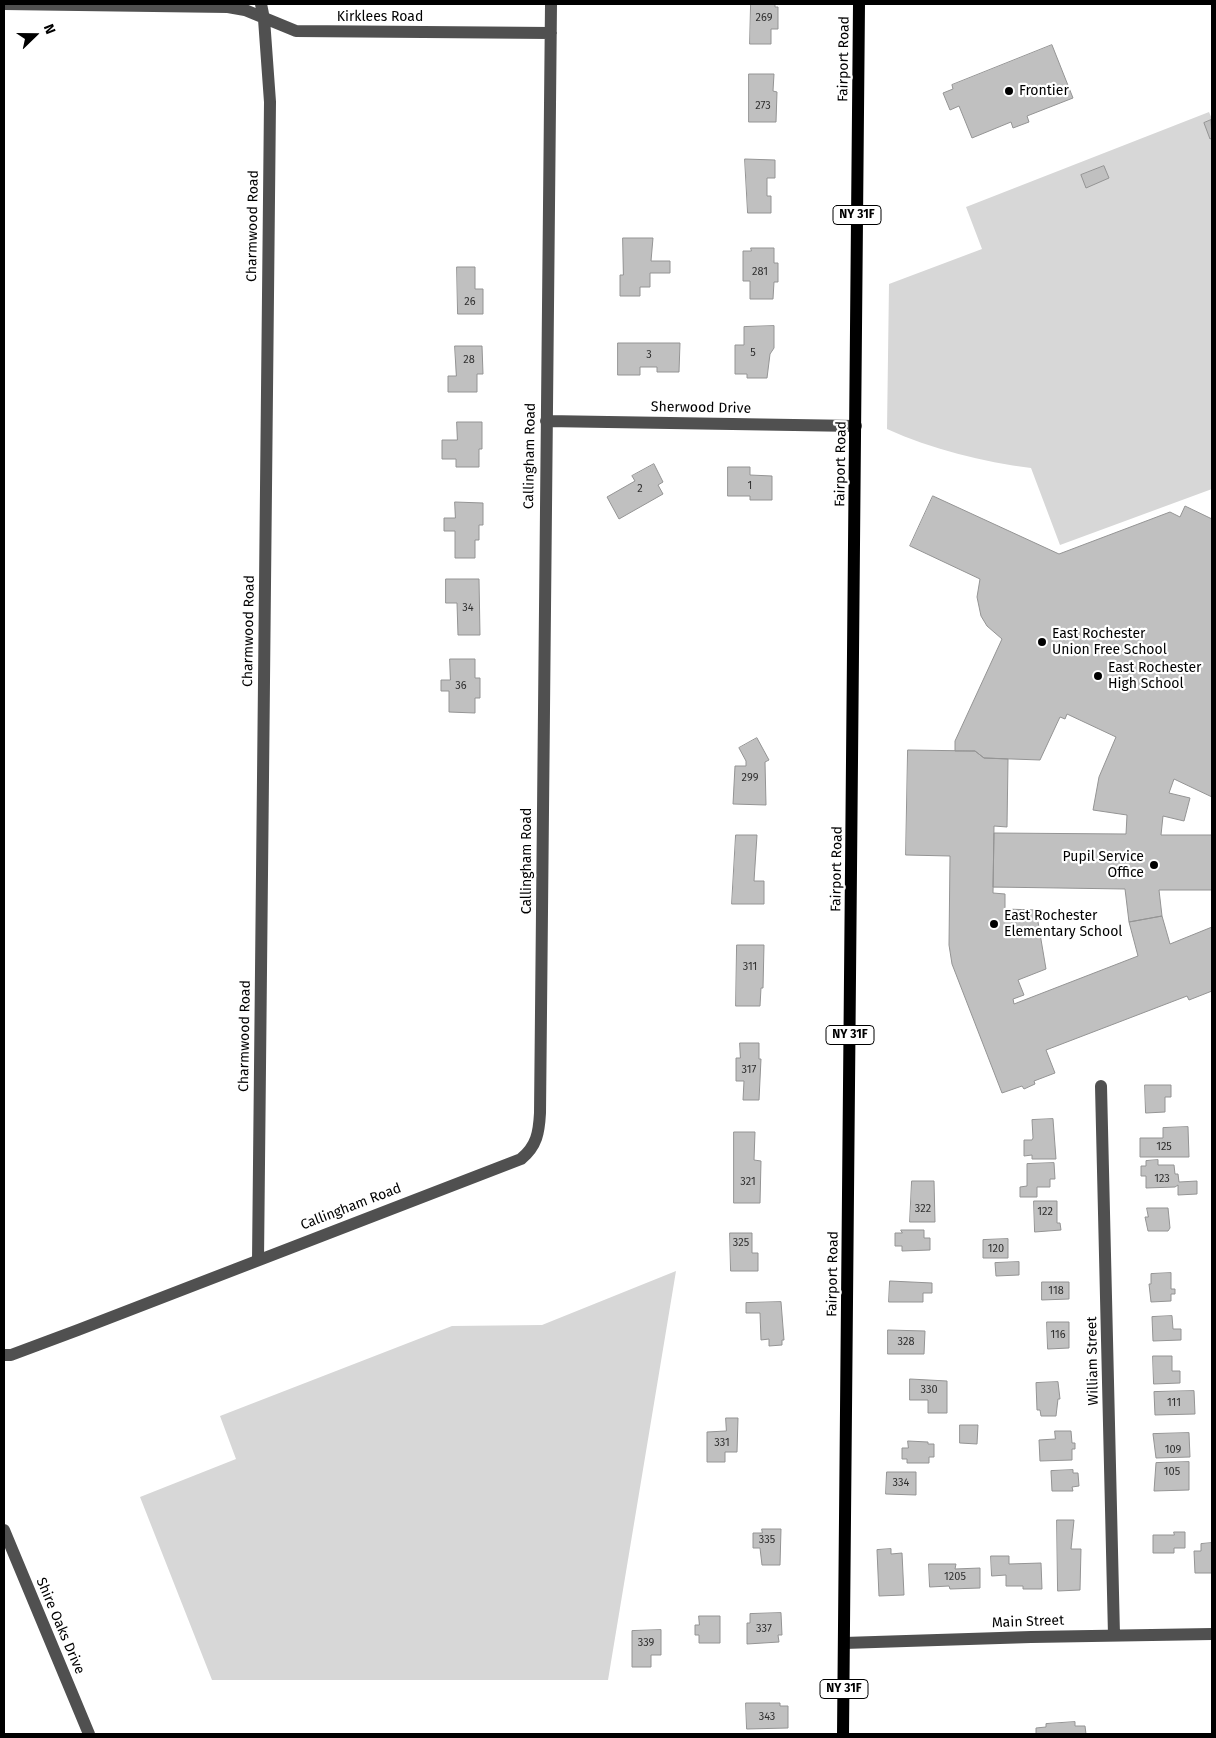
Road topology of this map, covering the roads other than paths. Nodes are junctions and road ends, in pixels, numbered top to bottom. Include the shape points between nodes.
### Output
1 (4, 4) edge
2 (261, 4) edge
3 (551, 4) edge
4 (859, 4) edge
5 (264, 19) junction
6 (551, 33) junction
7 (546, 421) junction
8 (856, 426) junction
9 (1101, 1086) dead end
10 (258, 1259) junction
11 (4, 1355) edge
12 (4, 1530) edge
13 (1212, 1634) edge
14 (1114, 1635) junction
15 (844, 1643) junction
16 (89, 1734) edge
17 (843, 1734) edge

1 - 5 street, Kirklees Road via 228,6
2 - 5 street, Charmwood Road
3 - 6 street, Callingham Road
4 - 8 main road, Fairport Road / NY 31F
5 - 6 street, Kirklees Road via 296,31
5 - 10 street, Charmwood Road via 270,102
6 - 7 street, Callingham Road
7 - 8 street, Sherwood Drive
7 - 10 street, Callingham Road via 540,1113 536,1141 521,1158
8 - 15 main road, Fairport Road / NY 31F
9 - 14 street, William Street
10 - 11 street, Callingham Road via 78,1330
12 - 16 street, Shire Oaks Drive
13 - 14 street, Main Street
14 - 15 street, Main Street
15 - 17 main road, Fairport Road / NY 31F

